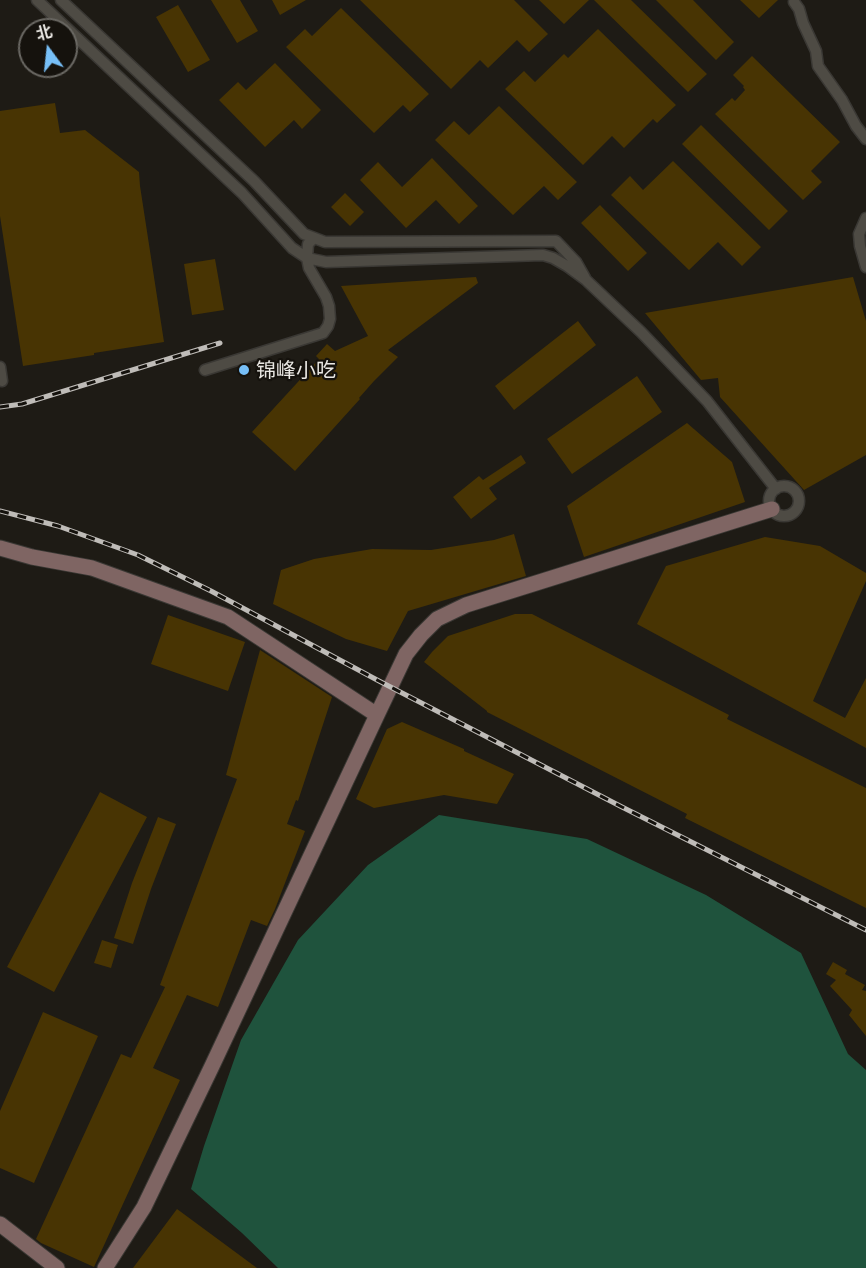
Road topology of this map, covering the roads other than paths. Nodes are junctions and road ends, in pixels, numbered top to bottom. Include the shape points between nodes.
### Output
1 (37, 0) edge
2 (61, 0) edge
3 (794, 2) dead end
4 (866, 139) edge
5 (866, 218) edge
6 (314, 238) junction
7 (308, 263) junction
8 (866, 267) edge
9 (586, 280) junction
10 (0, 367) edge
11 (205, 370) dead end
12 (2, 381) dead end
13 (776, 489) junction
14 (772, 509) junction
15 (0, 548) edge
16 (377, 715) junction
17 (0, 1224) edge
18 (57, 1268) edge
19 (105, 1268) edge

1 - 7 street via 242,193
2 - 6 street via 254,181 304,234
3 - 4 street via 816,51 818,66
5 - 8 street via 859,234
6 - 7 street via 308,244
6 - 9 street via 325,242 556,241 576,262
7 - 9 street via 543,255
7 - 11 street via 329,306 330,319 323,333
9 - 13 street via 707,401
10 - 12 street
13 - 14 street via 769,500
13 - 14 street via 793,489 798,506 788,515 779,515
14 - 16 street via 466,605 437,619 406,654
15 - 16 street via 92,568 228,617
16 - 19 street via 144,1207
17 - 18 street

